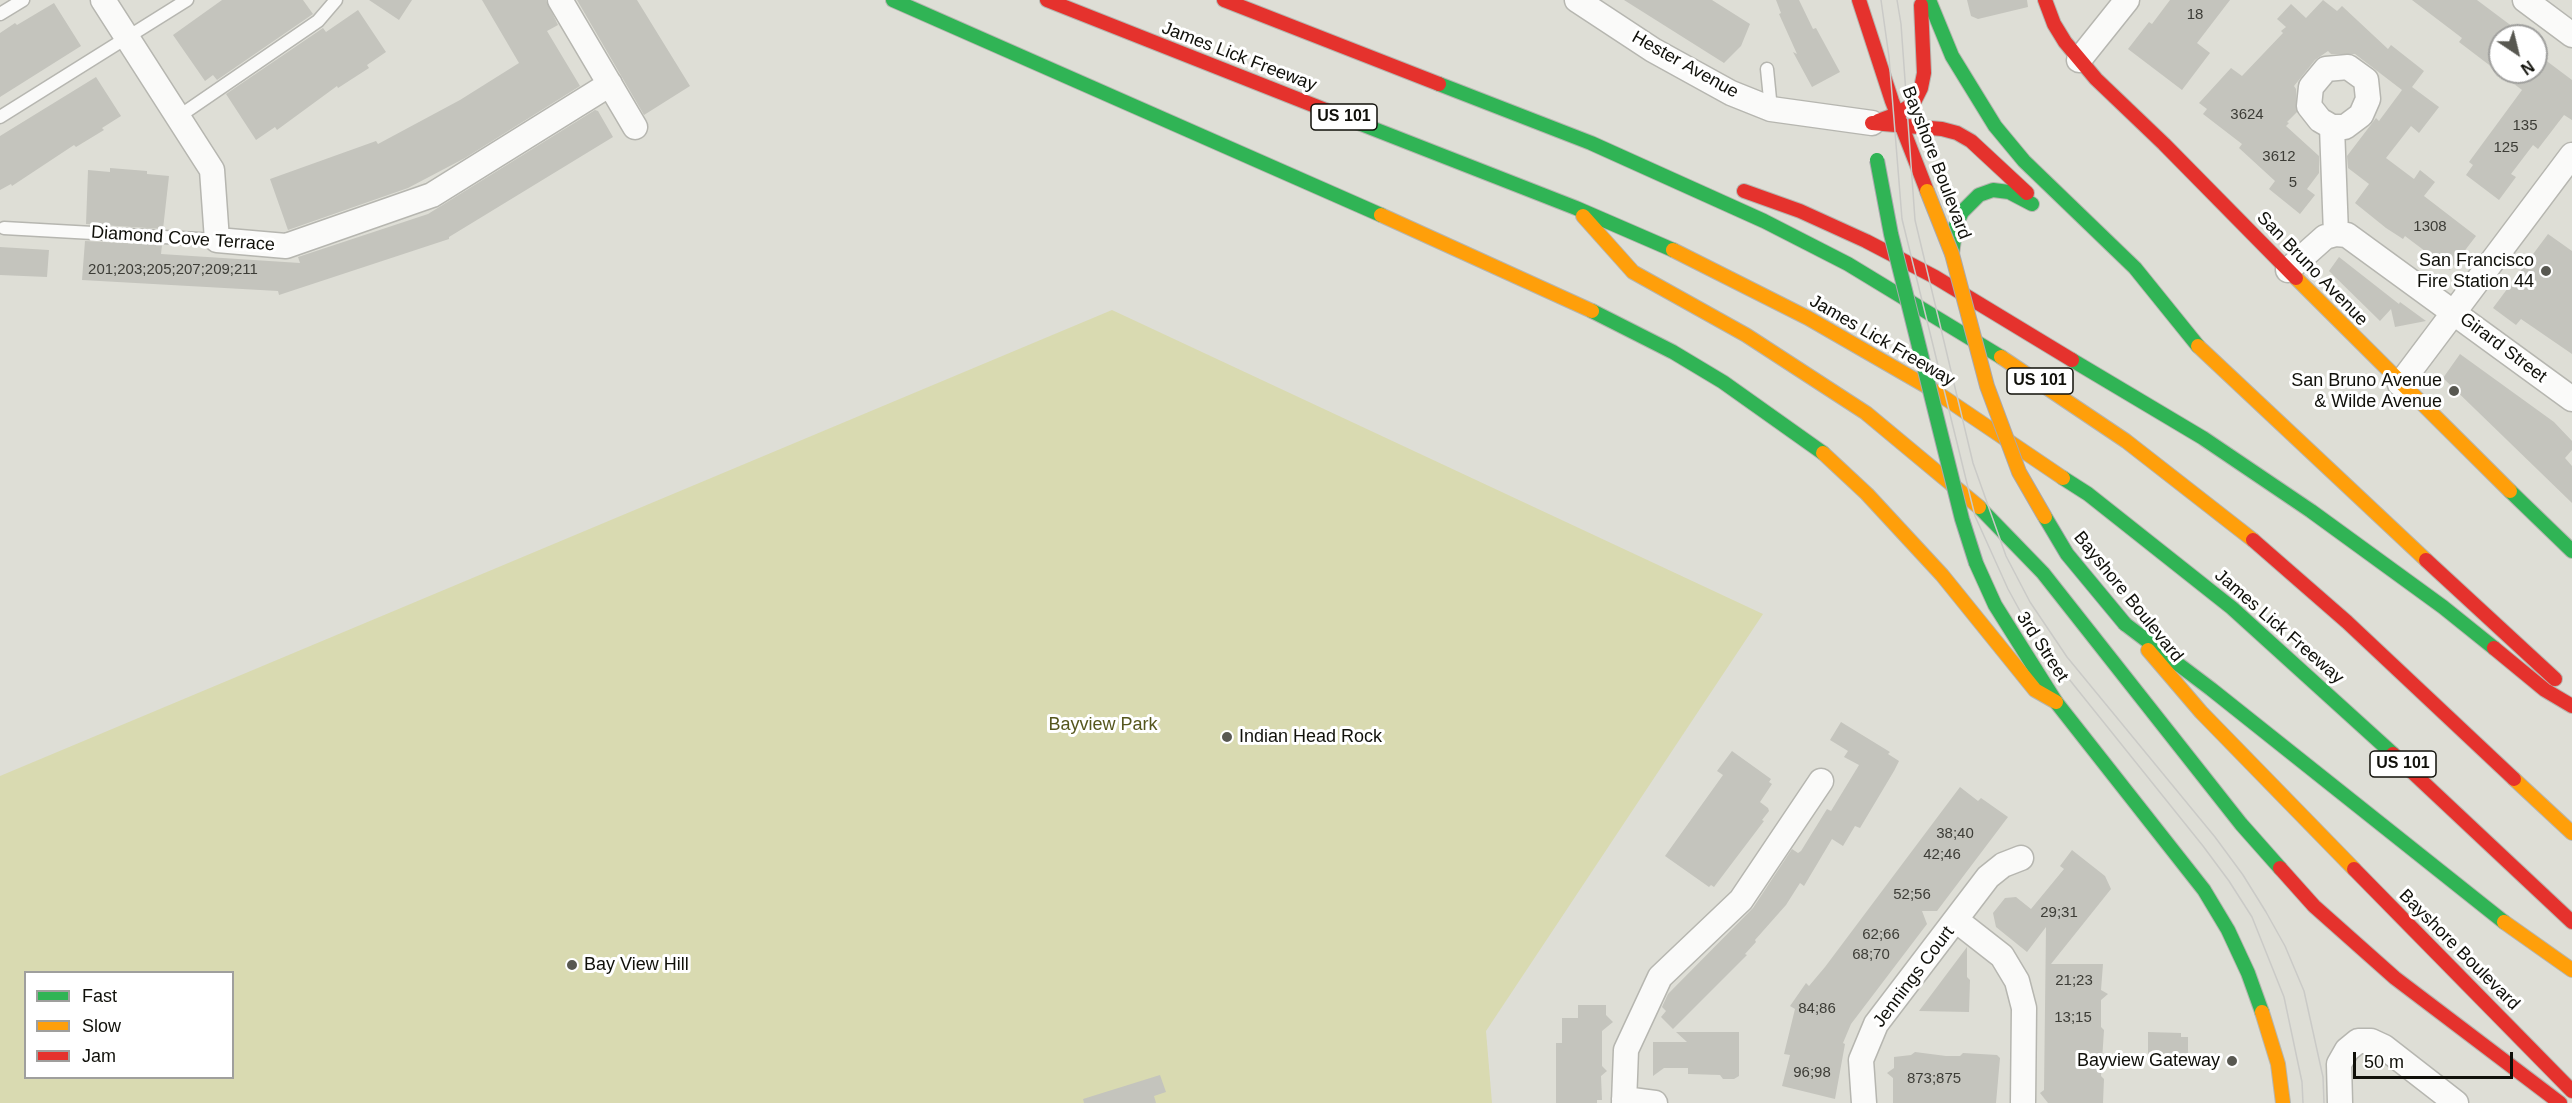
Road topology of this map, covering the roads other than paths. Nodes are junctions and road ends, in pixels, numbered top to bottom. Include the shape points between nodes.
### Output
1 (23, 0) edge
2 (103, 0) edge
3 (187, 0) edge
4 (336, 0) edge
5 (560, 0) edge
6 (893, 0) edge
7 (1047, 0) edge
8 (1224, 0) edge
9 (1577, 0) edge
10 (1859, 0) edge
11 (1920, 0) edge
12 (1929, 0) edge
13 (2044, 0) edge
14 (2127, 0) edge
15 (2525, 0) edge
16 (0, 14) edge
17 (1869, 32) junction
18 (2572, 35) edge
19 (128, 38) junction
20 (2079, 60) junction
21 (1767, 69) dead end
22 (1869, 75) dead end
23 (610, 84) junction
24 (1772, 109) junction
25 (1871, 115) junction
26 (0, 117) edge
27 (178, 117) junction
28 (1900, 121) junction
29 (635, 127) dead end
30 (2332, 127) dead end
31 (1591, 143) junction
32 (2572, 155) edge
33 (1697, 176) dead end
34 (1729, 185) dead end
35 (1576, 208) junction
36 (4, 228) dead end
37 (2336, 234) junction
38 (217, 240) junction
39 (1952, 254) junction
40 (2288, 270) junction
41 (2144, 302) dead end
42 (2455, 312) junction
43 (2196, 344) junction
44 (2400, 384) junction
45 (2572, 399) edge
46 (2572, 551) edge
47 (2125, 624) junction
48 (2572, 698) edge
49 (2056, 702) junction
50 (2572, 706) edge
51 (1821, 781) dead end
52 (2572, 832) edge
53 (2021, 858) dead end
54 (1956, 920) junction
55 (2572, 922) edge
56 (2572, 970) edge
57 (2572, 1091) edge
58 (1624, 1101) edge
59 (1655, 1103) edge
60 (1864, 1103) edge
61 (2023, 1103) edge
62 (2283, 1103) edge
63 (2340, 1103) edge
64 (2456, 1103) edge
65 (2560, 1103) edge

1 - 16 lane
2 - 19 street
3 - 19 lane
4 - 27 lane via 318,21
5 - 23 street
6 - 49 main road via 1554,292 1723,381 1823,453 1867,494 1942,575 2035,690
7 - 35 main road, James Lick Freeway / US 101
8 - 31 main road, US 101
9 - 24 street, Hester Avenue via 1693,74
10 - 17 main road, Bayshore Boulevard
11 - 28 main road via 1924,73 1913,104
12 - 43 main road via 1952,56 1995,126 2024,161 2135,268
13 - 20 main road, San Bruno Avenue via 2054,24
14 - 20 street
15 - 18 street
17 - 22 main road
17 - 28 main road, Bayshore Boulevard
19 - 26 lane
19 - 27 street
20 - 40 main road, San Bruno Avenue
21 - 24 lane
23 - 29 street
23 - 38 street, Diamond Cove Terrace via 432,195 286,246
24 - 25 street, Hester Avenue
25 - 28 main road
25 - 49 main road, 3rd Street, bridge via 1897,257 1962,519 1995,605
27 - 38 street via 212,170
28 - 39 main road, Bayshore Boulevard, bridge
28 - 39 main road via 1958,133 1971,141 2044,211 2009,192 1993,190 1978,195 1968,203 1956,225
30 - 37 street
31 - 33 main road
31 - 52 main road, US 101 via 1721,200 1848,264 1981,343 2089,414 2276,560
32 - 42 street
34 - 50 main road via 1800,211 1935,277 2203,438 2330,525 2545,690
35 - 55 main road, James Lick Freeway / US 101 via 1725,274 1848,340 1933,390 2088,494 2267,638
35 - 65 main road via 1633,272 1746,335 1866,413 1971,499 2043,573 2241,824 2314,906 2395,978
36 - 38 lane, Diamond Cove Terrace
37 - 40 street via 2318,242
37 - 42 street, Girard Street via 2356,240
39 - 47 main road, Bayshore Boulevard, bridge via 1987,386 2019,472 2067,554
40 - 44 main road, San Bruno Avenue
41 - 43 main road
42 - 44 street
42 - 45 street, Girard Street
43 - 48 main road
44 - 46 main road, San Bruno Avenue
47 - 56 main road via 2480,905
47 - 57 main road, Bayshore Boulevard via 2201,712
49 - 62 main road, 3rd Street via 2176,852 2228,930 2264,1017
51 - 58 street via 1741,900 1660,977 1626,1050
53 - 54 street, Jennings Court via 1988,877
54 - 60 street, Jennings Court via 1876,1024 1861,1060
54 - 61 street, Jennings Court via 2002,956 2017,981 2024,1008
58 - 59 street
63 - 64 street via 2339,1064 2358,1041 2384,1047

